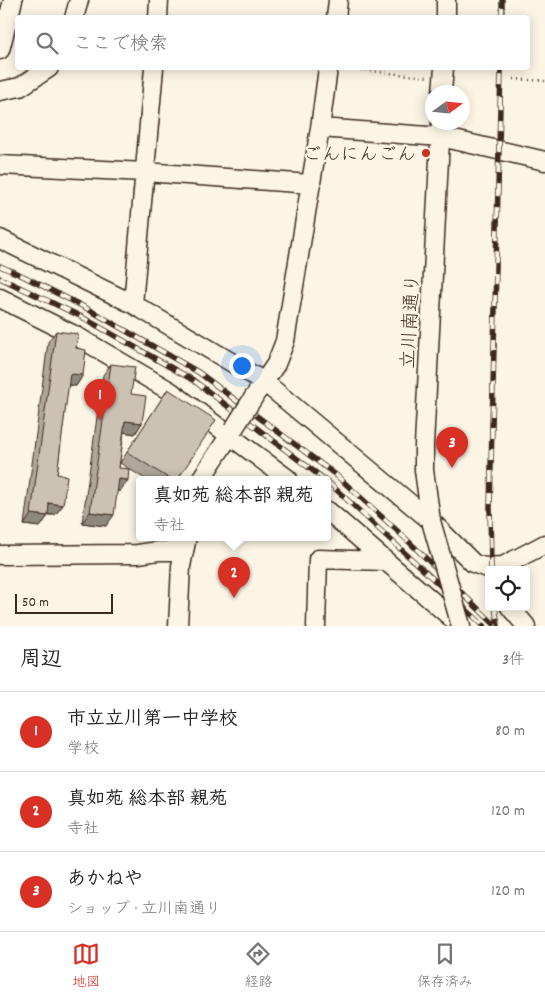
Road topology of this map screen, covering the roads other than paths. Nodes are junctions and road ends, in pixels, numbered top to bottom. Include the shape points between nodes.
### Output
1 (13, 0) edge
2 (79, 0) edge
3 (160, 0) edge
4 (338, 0) edge
5 (446, 0) edge
6 (75, 15) edge
7 (158, 15) edge
8 (336, 15) edge
9 (446, 15) edge
10 (5, 38) edge
11 (46, 70) edge
12 (154, 70) edge
13 (328, 70) edge
14 (0, 91) edge
15 (320, 128) junction
16 (425, 130) edge
17 (441, 130) edge
18 (511, 153) junction
19 (545, 161) edge
20 (0, 165) edge
21 (145, 172) junction
22 (545, 174) edge
23 (311, 184) junction
24 (0, 239) edge
25 (0, 298) edge
26 (133, 304) junction
27 (259, 388) junction
28 (231, 433) junction
29 (203, 476) edge
30 (284, 476) edge
31 (331, 514) edge
32 (432, 521) junction
33 (186, 544) edge
34 (545, 544) edge
35 (0, 555) edge
36 (386, 561) junction
37 (506, 566) edge
38 (485, 567) edge
39 (513, 611) edge
40 (178, 626) edge
41 (316, 626) edge
42 (461, 626) edge
43 (526, 626) edge

1 - 10 street
2 - 6 street
3 - 7 street
4 - 8 street
5 - 9 street
11 - 14 street via 20,87
12 - 21 street
13 - 15 street
15 - 16 street
15 - 23 street
17 - 18 street
17 - 32 street, 立川南通り via 424,446 424,470
18 - 19 street
18 - 22 street
20 - 21 street
21 - 23 street
21 - 26 street
23 - 27 street via 285,340 276,364
24 - 26 street
25 - 28 street via 78,337 170,391
26 - 27 street
27 - 28 street, bridge
27 - 32 street
28 - 29 street
28 - 30 street
31 - 36 street
32 - 38 street via 473,564
32 - 42 street, 立川南通り, bridge
33 - 35 street via 138,554
33 - 40 street via 181,566
34 - 37 street
36 - 41 street via 318,559
36 - 42 street
39 - 43 street

